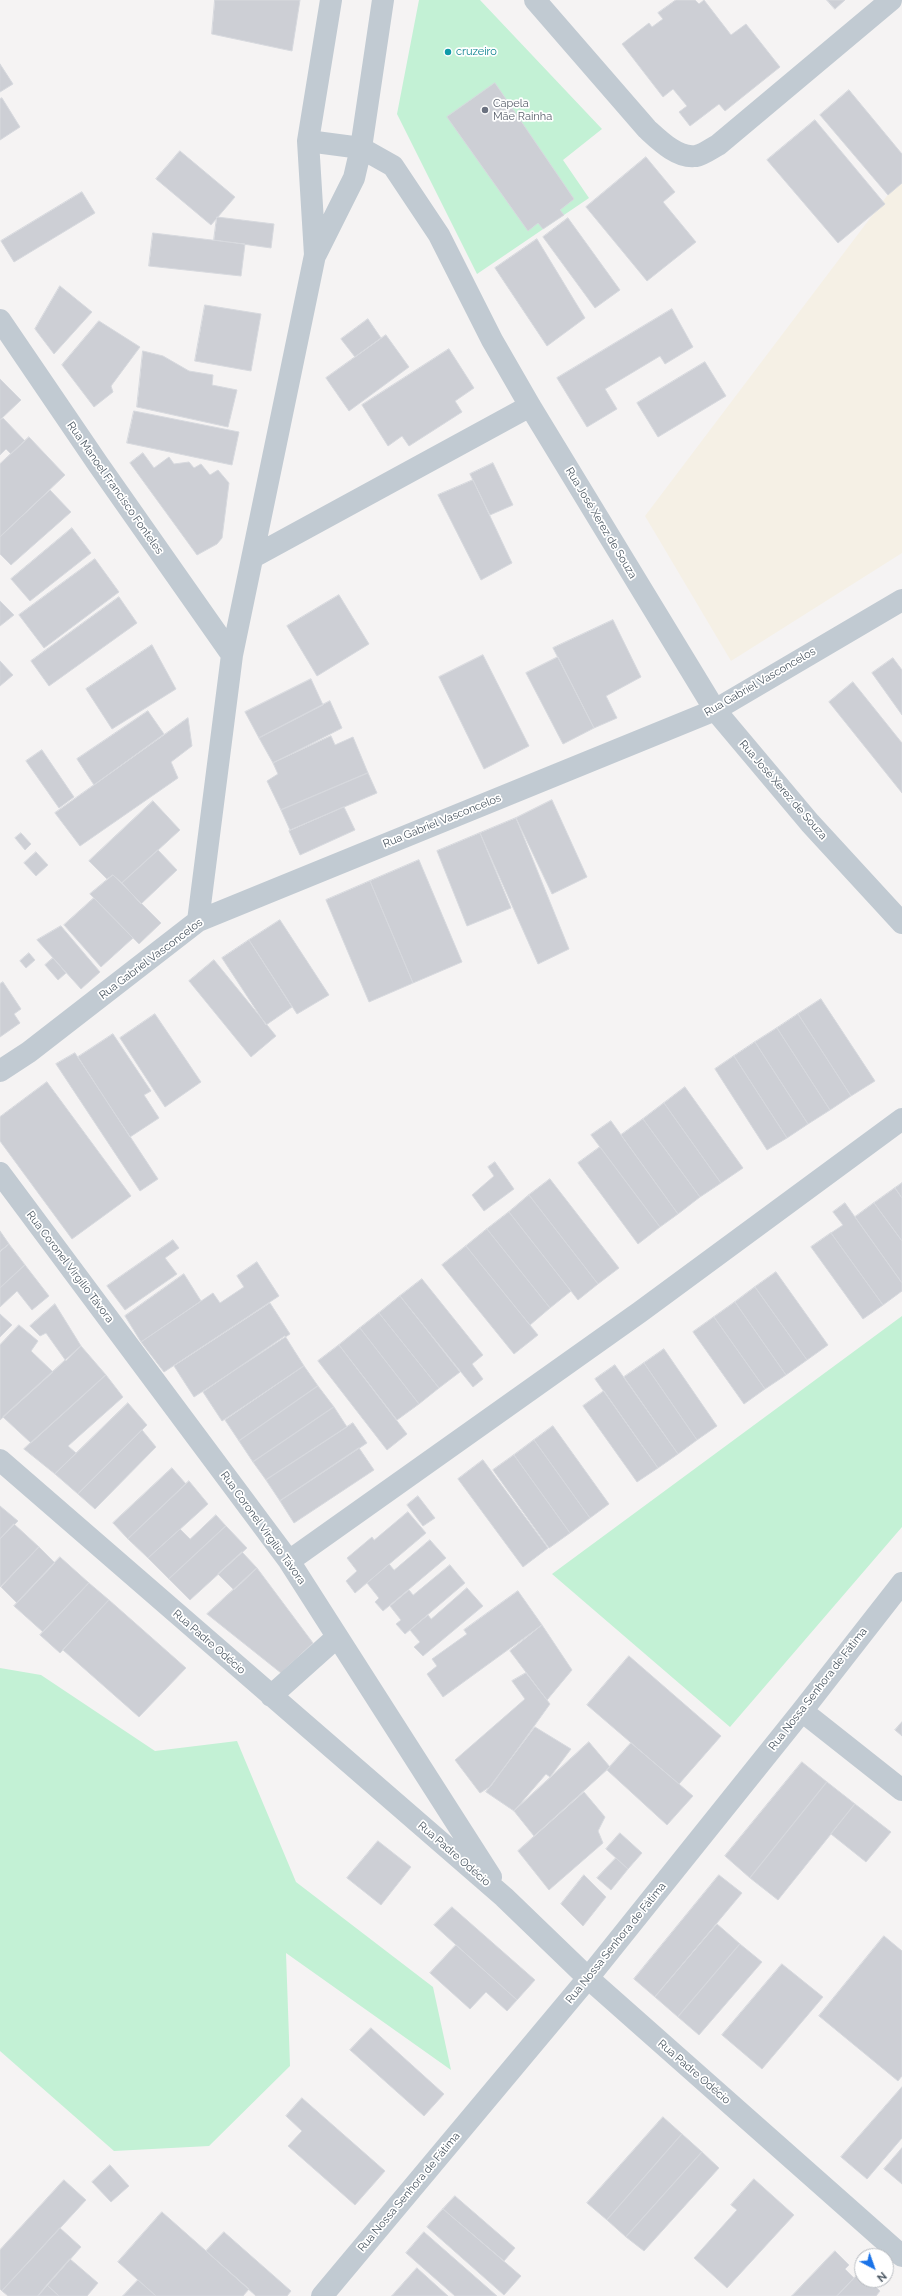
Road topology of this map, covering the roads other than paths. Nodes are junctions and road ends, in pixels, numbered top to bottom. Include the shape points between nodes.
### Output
1 (331, 0) edge
2 (383, 0) edge
3 (535, 0) edge
4 (891, 0) edge
5 (308, 141) junction
6 (361, 148) junction
7 (315, 255) junction
8 (0, 320) edge
9 (530, 406) junction
10 (253, 557) junction
11 (902, 600) edge
12 (232, 655) junction
13 (715, 710) junction
14 (198, 921) junction
15 (902, 923) edge
16 (0, 1071) edge
17 (902, 1119) edge
18 (0, 1173) edge
19 (0, 1460) edge
20 (289, 1561) junction
21 (902, 1582) edge
22 (338, 1637) junction
23 (271, 1696) junction
24 (802, 1711) junction
25 (902, 1790) edge
26 (504, 1898) junction
27 (588, 1978) junction
28 (902, 2256) edge
29 (322, 2296) edge

1 - 5 street
2 - 6 street
3 - 4 street via 647,129 679,153 695,156 718,145
5 - 6 street, Rua José Xerez de Souza
5 - 7 street
6 - 7 street via 354,178
6 - 9 street, Rua José Xerez de Souza via 394,166 439,235 492,340
7 - 10 street
8 - 12 street, Rua Manoel Francisco Fonteles via 93,458
9 - 10 street
9 - 13 street, Rua José Xerez de Souza
10 - 12 street
11 - 13 street, Rua Gabriel Vasconcelos
12 - 14 street
13 - 14 street, Rua Gabriel Vasconcelos
13 - 15 street, Rua José Xerez de Souza via 810,824
14 - 16 street, Rua Gabriel Vasconcelos via 29,1052
17 - 20 street via 640,1312
18 - 20 street, Rua Coronel Virgílio Távora
19 - 23 street, Rua Padre Odécio
20 - 22 street, Rua Coronel Virgílio Távora
21 - 24 street, Rua Nossa Senhora de Fátima
22 - 23 street
22 - 26 street, Rua Coronel Virgílio Távora
23 - 26 street, Rua Padre Odécio
24 - 25 street
24 - 27 street, Rua Nossa Senhora de Fátima
26 - 27 street, Rua Padre Odécio
27 - 28 street, Rua Padre Odécio
27 - 29 street, Rua Nossa Senhora de Fátima

